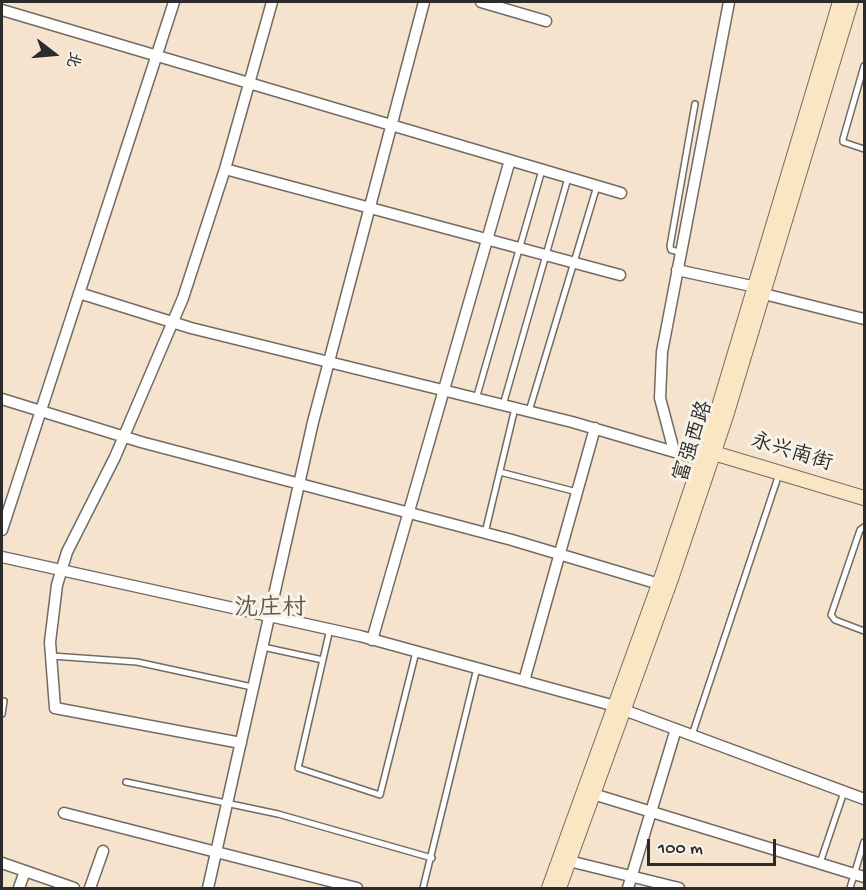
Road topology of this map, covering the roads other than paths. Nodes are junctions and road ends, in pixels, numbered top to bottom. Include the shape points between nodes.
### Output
1 (174, 2) edge
2 (272, 2) edge
3 (424, 2) edge
4 (481, 2) edge
5 (729, 2) edge
6 (840, 2) edge
7 (850, 2) edge
8 (2, 10) edge
9 (546, 21) dead end
10 (157, 56) junction
11 (864, 66) edge
12 (250, 83) junction
13 (695, 105) dead end
14 (391, 125) junction
15 (864, 149) edge
16 (510, 160) junction
17 (225, 169) junction
18 (542, 170) junction
19 (568, 178) junction
20 (597, 186) junction
21 (621, 193) dead end
22 (369, 207) junction
23 (488, 239) junction
24 (520, 248) junction
25 (680, 252) junction
26 (546, 255) junction
27 (574, 263) junction
28 (677, 270) junction
29 (620, 275) dead end
30 (760, 291) junction
31 (79, 293) junction
32 (864, 319) edge
33 (173, 322) junction
34 (328, 363) junction
35 (444, 391) junction
36 (2, 399) edge
37 (477, 399) junction
38 (502, 405) junction
39 (515, 408) junction
40 (41, 411) junction
41 (529, 411) junction
42 (595, 429) junction
43 (124, 437) junction
44 (709, 450) junction
45 (674, 451) junction
46 (500, 472) junction
47 (780, 472) junction
48 (300, 484) junction
49 (864, 490) edge
50 (577, 492) junction
51 (864, 498) edge
52 (409, 513) junction
53 (864, 527) edge
54 (2, 530) edge
55 (485, 533) junction
56 (559, 554) junction
57 (2, 557) edge
58 (61, 572) junction
59 (659, 584) junction
60 (270, 615) junction
61 (330, 629) junction
62 (864, 631) edge
63 (372, 640) junction
64 (263, 647) junction
65 (416, 652) junction
66 (51, 656) junction
67 (323, 660) junction
68 (477, 668) junction
69 (524, 681) junction
70 (254, 687) junction
71 (4, 701) dead end
72 (619, 708) junction
73 (2, 714) edge
74 (676, 729) junction
75 (692, 735) junction
76 (241, 743) junction
77 (126, 782) dead end
78 (844, 792) junction
79 (593, 794) junction
80 (864, 799) edge
81 (228, 803) junction
82 (652, 810) junction
83 (64, 813) dead end
84 (864, 842) edge
85 (103, 851) dead end
86 (217, 851) junction
87 (432, 858) junction
88 (569, 861) junction
89 (2, 863) edge
90 (820, 863) junction
91 (25, 871) junction
92 (859, 875) edge
93 (632, 877) junction
94 (19, 888) edge
95 (74, 888) edge
96 (90, 888) edge
97 (208, 888) edge
98 (357, 888) edge
99 (423, 888) edge
100 (549, 888) edge
101 (559, 888) edge
102 (628, 888) edge
103 (679, 888) edge
104 (850, 888) edge

1 - 10 street
2 - 12 street
3 - 14 street
4 - 9 street
5 - 25 street
6 - 30 main road, 富强西路
7 - 30 main road, 富强西路
8 - 10 street
10 - 12 street
10 - 31 street
11 - 15 lane via 843,142
12 - 14 street
12 - 17 street
13 - 25 lane via 670,246
14 - 16 street
14 - 22 street
16 - 18 street
16 - 23 street
17 - 22 street
17 - 33 street
18 - 19 street
18 - 24 lane
19 - 20 street
19 - 26 lane
20 - 21 street
20 - 27 lane
22 - 23 street
22 - 34 street
23 - 24 street
23 - 35 street
24 - 26 street
24 - 37 lane
25 - 28 street
26 - 27 street
26 - 38 lane
27 - 29 street
27 - 41 lane
28 - 30 street
28 - 45 street via 659,381
30 - 32 street
30 - 44 main road, 富强西路
31 - 33 street
31 - 40 street
33 - 34 street
33 - 43 street
34 - 35 street
34 - 48 street
35 - 37 street
35 - 52 street
36 - 40 street
37 - 38 street
38 - 39 street
39 - 41 street
39 - 46 lane
40 - 43 street
40 - 54 street
41 - 42 street
42 - 45 street
42 - 50 street
43 - 48 street
43 - 58 street via 67,552
44 - 45 street
44 - 47 main road, 永兴南街
44 - 49 main road, 永兴南街
44 - 59 main road, 富强西路
44 - 72 main road, 富强西路
46 - 50 lane
46 - 55 lane
47 - 51 main road, 永兴南街
47 - 75 lane
48 - 52 street
48 - 60 street
50 - 56 street
52 - 55 street
52 - 63 street
53 - 62 lane via 831,615
55 - 56 street
56 - 59 street
56 - 69 street
57 - 58 street
58 - 60 street
58 - 66 street via 53,612
59 - 72 main road, 富强西路
60 - 61 street
60 - 64 street
61 - 63 street
61 - 67 lane
63 - 65 street
64 - 67 lane
64 - 70 street
65 - 67 lane via 380,795 298,768
65 - 68 street
66 - 70 lane via 137,662
66 - 76 street via 55,708
68 - 69 street
68 - 87 lane
69 - 72 street
70 - 76 street
71 - 73 lane
72 - 74 street
72 - 79 main road, 富强西路
72 - 100 main road, 富强西路
74 - 75 street
74 - 82 street
75 - 78 street
76 - 81 street
77 - 81 lane
78 - 80 street
78 - 90 lane
79 - 82 street
79 - 88 main road, 富强西路
81 - 86 street
81 - 87 lane
82 - 90 street
82 - 93 street
83 - 86 street
84 - 92 lane
85 - 96 street
86 - 97 street
86 - 98 street
87 - 99 lane
88 - 93 street
88 - 101 main road, 富强西路
89 - 91 street
90 - 92 street
91 - 94 street
91 - 95 street
92 - 104 lane
93 - 102 street
93 - 103 street

